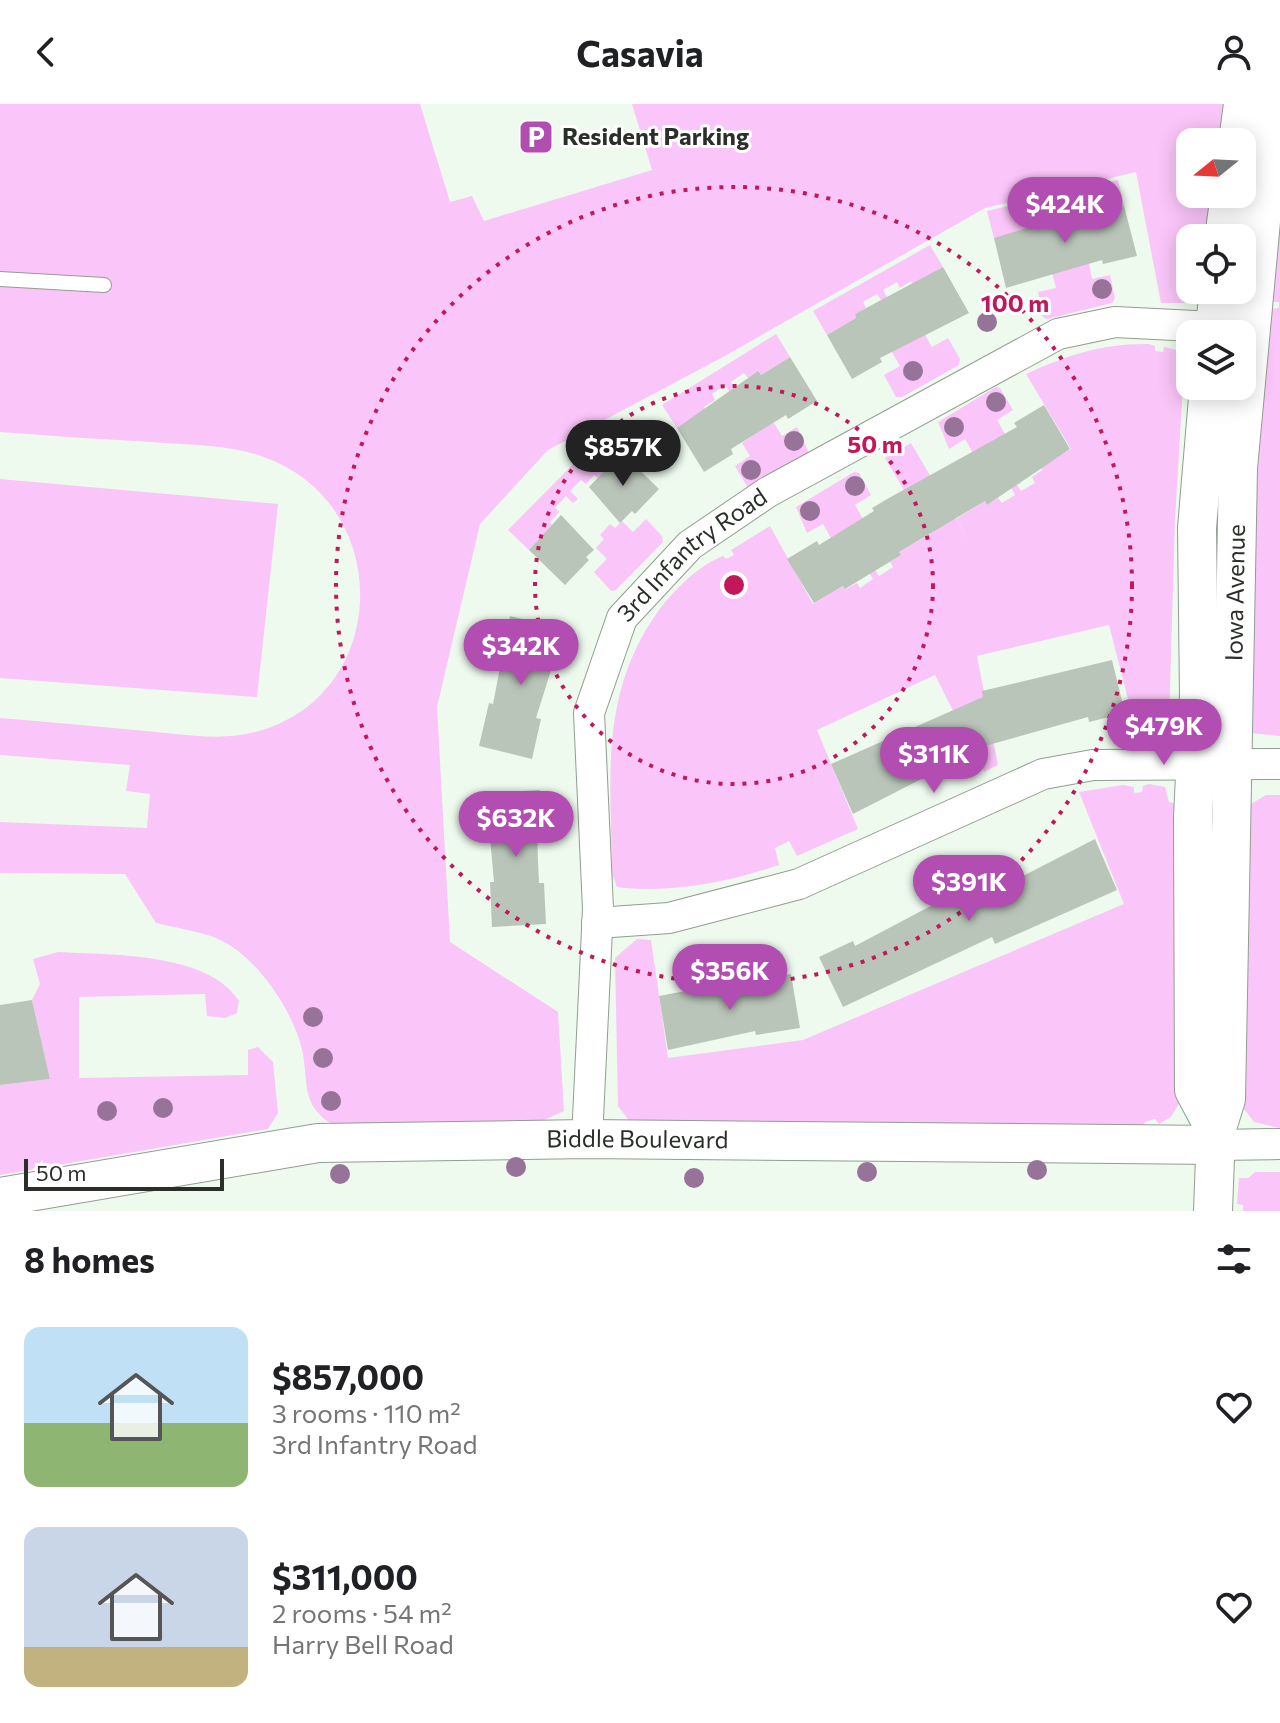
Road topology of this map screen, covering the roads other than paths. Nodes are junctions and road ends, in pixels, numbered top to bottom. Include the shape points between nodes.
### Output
1 (1243, 104) edge
2 (1280, 104) edge
3 (1240, 128) edge
4 (0, 279) edge
5 (104, 285) dead end
6 (1224, 320) edge
7 (1176, 321) edge
8 (1208, 400) edge
9 (1232, 400) edge
10 (1195, 764) junction
11 (1234, 764) junction
12 (1280, 764) edge
13 (597, 923) junction
14 (1216, 1138) junction
15 (587, 1139) junction
16 (1280, 1144) edge
17 (0, 1197) edge
18 (1213, 1211) edge

1 - 3 street
2 - 6 street, Iowa Avenue via 1261,221
4 - 5 lane
7 - 13 street, 3rd Infantry Road via 1115,322 1058,334 768,492 690,545 622,618 589,713
8 - 10 street, Iowa Avenue via 1197,528
9 - 11 street, Iowa Avenue via 1238,468
10 - 11 street
10 - 13 street via 1093,765 1043,774 799,884 669,918
10 - 14 street, Iowa Avenue via 1194,1090
11 - 12 street
11 - 14 street, Iowa Avenue via 1226,1099
13 - 15 street, 3rd Infantry Road
14 - 15 street, Biddle Boulevard
14 - 16 street, Biddle Boulevard
14 - 18 street, Iowa Avenue
15 - 17 street, Biddle Boulevard via 309,1144

